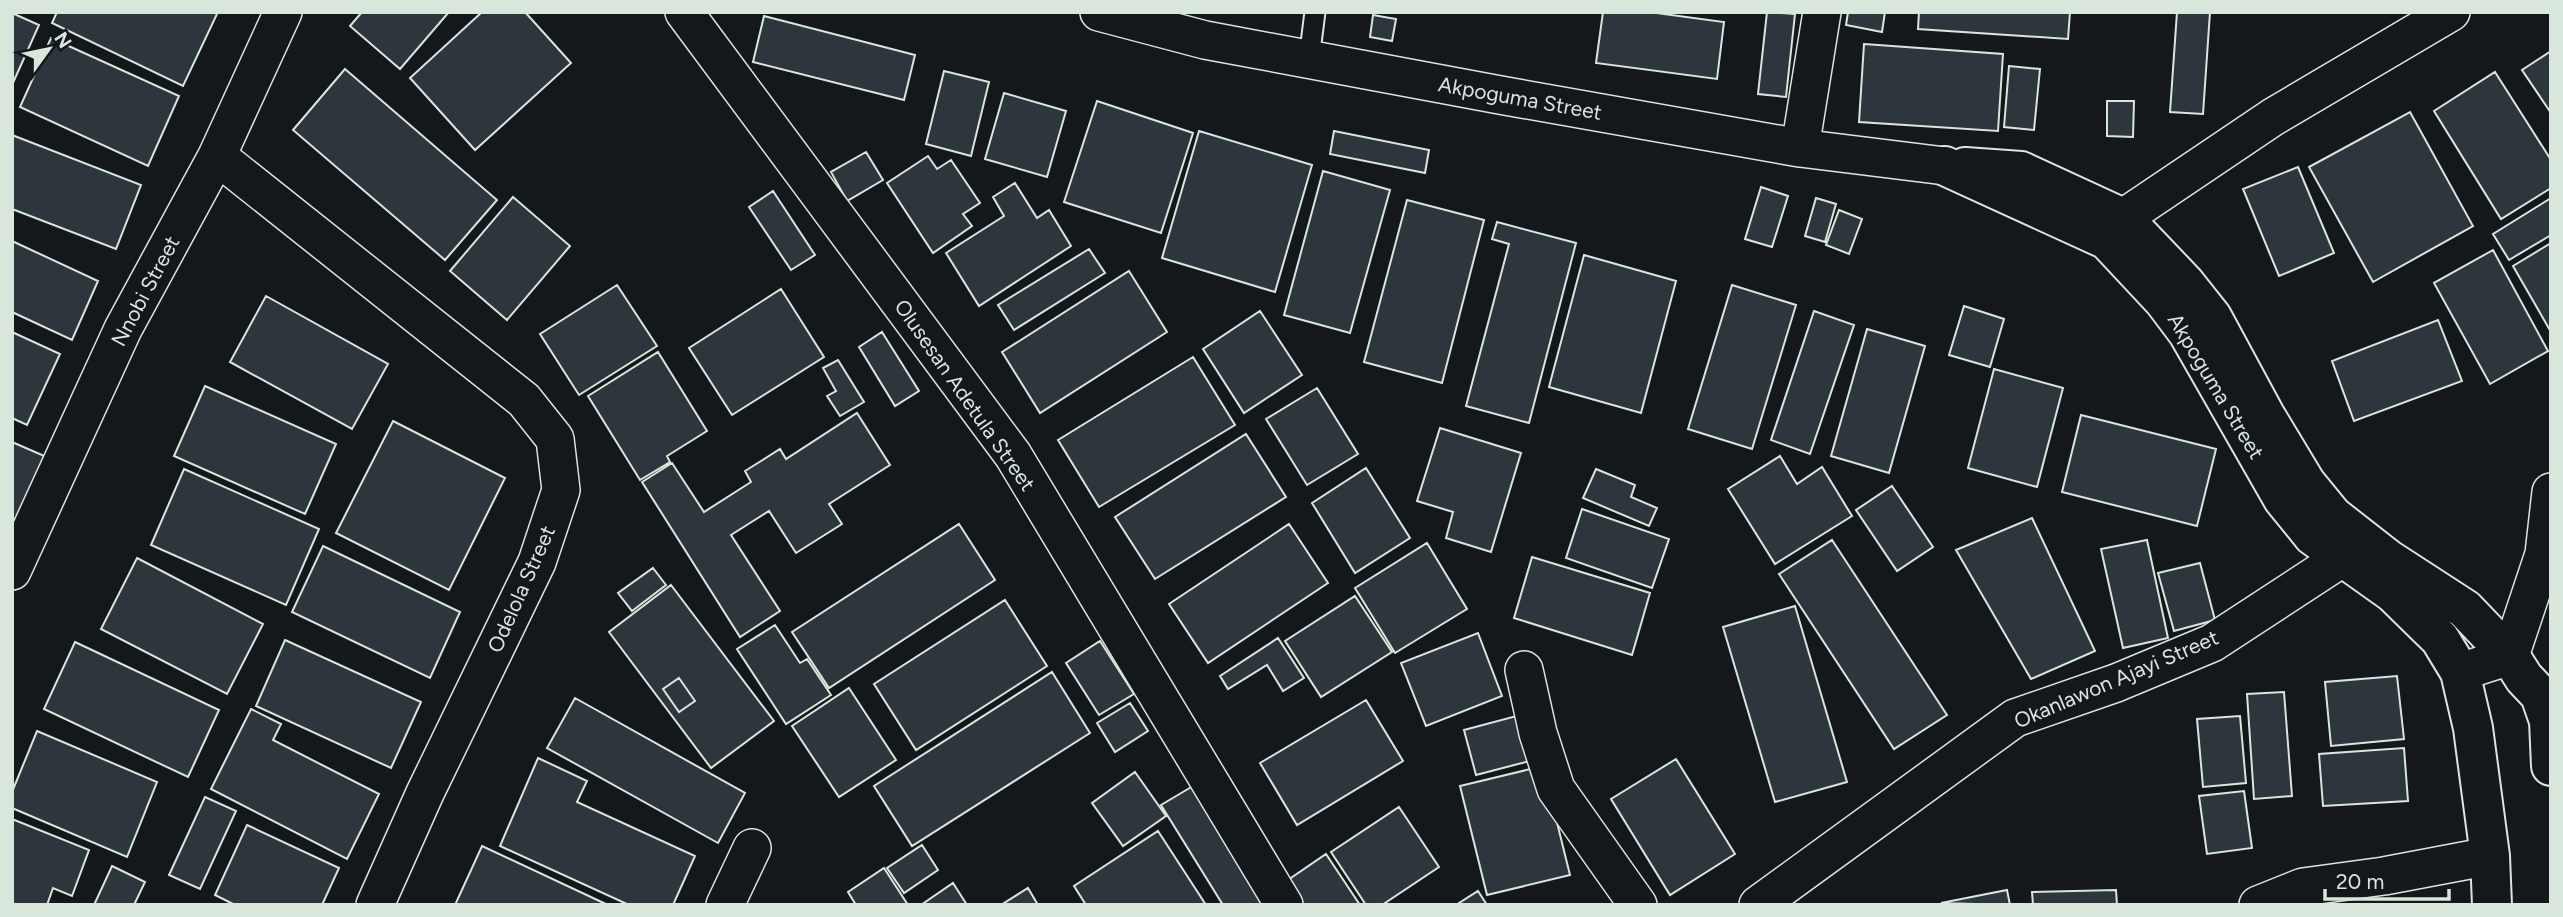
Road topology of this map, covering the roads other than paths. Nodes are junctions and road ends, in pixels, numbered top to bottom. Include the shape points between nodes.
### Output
1 (283, 12) edge
2 (684, 12) edge
3 (1099, 12) edge
4 (1315, 12) edge
5 (1822, 12) edge
6 (2451, 12) edge
7 (1309, 59) junction
8 (1800, 148) junction
9 (217, 156) junction
10 (1945, 166) joint
11 (2115, 229) junction
12 (2551, 492) edge
13 (2342, 558) junction
14 (12, 571) edge
15 (2390, 576) junction
16 (2510, 656) junction
17 (1524, 670) dead end
18 (2460, 673) junction
19 (2551, 766) edge
20 (752, 848) dead end
21 (2490, 856) junction
22 (375, 905) edge
23 (726, 905) edge
24 (1284, 905) edge
25 (1638, 905) edge
26 (1758, 905) edge
27 (2258, 905) edge
28 (2492, 905) edge

1 - 9 street, Nnobi Street
2 - 24 street, Olusesan Adetula Street via 1013,455
3 - 7 street, Akpoguma Street via 1205,40
4 - 7 lane
5 - 8 street
6 - 11 street via 2273,117
7 - 8 street, Akpoguma Street
8 - 10 street, Akpoguma Street
9 - 14 street, Nnobi Street via 123,329
9 - 22 street, Odelola Street via 524,400 555,439 561,490 537,562
10 - 11 street, Akpoguma Street
11 - 13 street, Akpoguma Street via 2188,333 2283,499 2314,536
11 - 15 street, Akpoguma Street via 2185,283 2212,317 2306,483
12 - 16 street via 2544,554
13 - 15 street, Akpoguma Street
13 - 26 street, Okanlawon Ajayi Street via 2212,643 2015,718
15 - 16 street via 2465,609
15 - 18 street via 2440,639
16 - 18 street
16 - 19 street via 2540,695 2549,721
17 - 25 street via 1556,789
18 - 21 street via 2473,728
20 - 23 street
21 - 27 street via 2303,887
21 - 28 street

